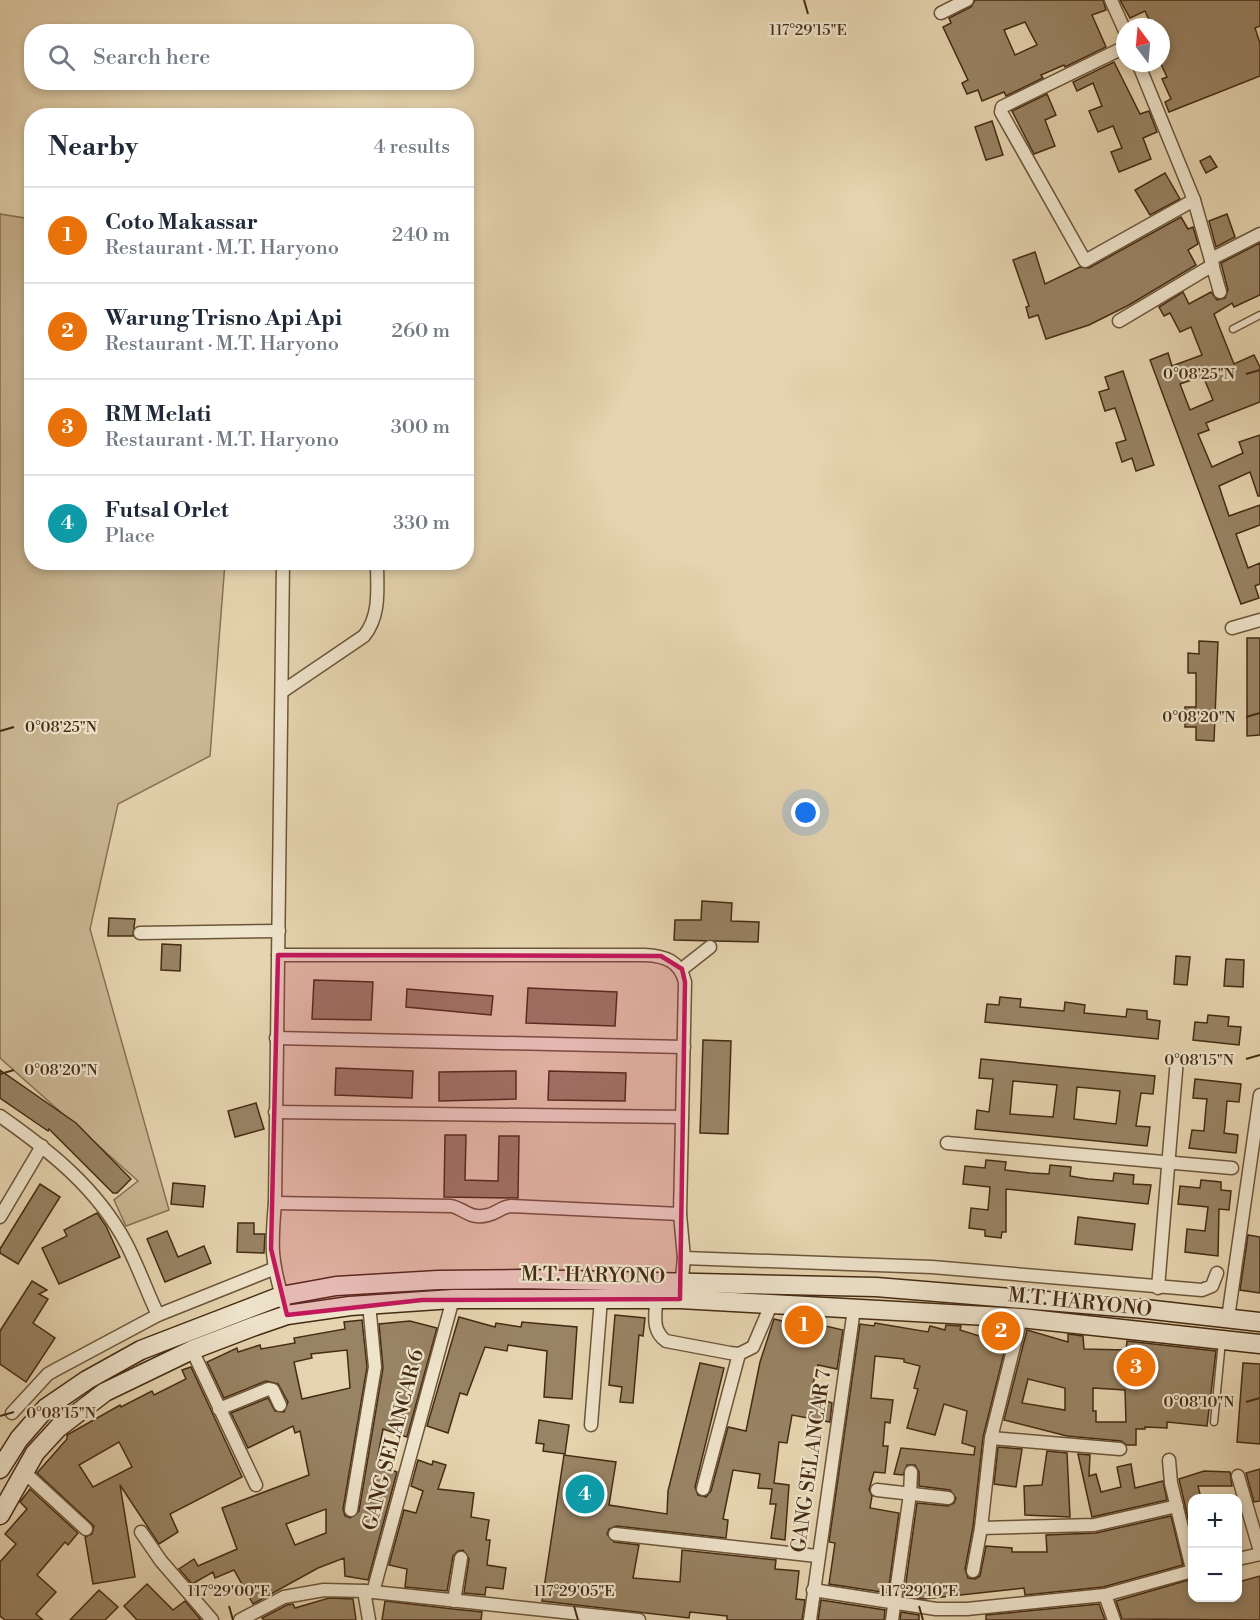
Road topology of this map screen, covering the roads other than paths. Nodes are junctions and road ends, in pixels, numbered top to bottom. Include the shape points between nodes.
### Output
1 (967, 0) edge
2 (1111, 0) edge
3 (941, 13) dead end
4 (1119, 18) edge
5 (1116, 51) edge
6 (1142, 72) edge
7 (1194, 200) junction
8 (1260, 234) edge
9 (1212, 262) junction
10 (1220, 292) dead end
11 (1260, 315) edge
12 (1119, 321) dead end
13 (1233, 329) dead end
14 (283, 570) edge
15 (377, 570) edge
16 (1260, 620) edge
17 (1232, 628) dead end
18 (283, 691) junction
19 (279, 931) junction
20 (140, 933) dead end
21 (710, 947) dead end
22 (278, 955) junction
23 (682, 969) junction
24 (276, 1038) junction
25 (684, 1047) junction
26 (1177, 1059) dead end
27 (1260, 1095) edge
28 (275, 1112) junction
29 (0, 1116) edge
30 (682, 1117) junction
31 (948, 1143) dead end
32 (42, 1146) junction
33 (1168, 1164) junction
34 (1232, 1168) dead end
35 (275, 1203) junction
36 (680, 1214) junction
37 (0, 1217) edge
38 (684, 1258) junction
39 (273, 1269) junction
40 (1217, 1273) dead end
41 (1158, 1288) junction
42 (681, 1291) junction
43 (281, 1296) junction
44 (453, 1299) junction
45 (600, 1299) junction
46 (656, 1299) junction
47 (369, 1304) junction
48 (771, 1305) junction
49 (854, 1309) junction
50 (287, 1315) junction
51 (158, 1316) junction
52 (1021, 1318) junction
53 (1227, 1318) junction
54 (1260, 1322) edge
55 (1222, 1340) junction
56 (1260, 1344) edge
57 (192, 1350) junction
58 (739, 1354) junction
59 (280, 1405) dead end
60 (219, 1409) junction
61 (12, 1413) dead end
62 (1214, 1422) dead end
63 (591, 1425) dead end
64 (991, 1438) junction
65 (1120, 1449) dead end
66 (1169, 1460) dead end
67 (0, 1469) edge
68 (24, 1472) junction
69 (911, 1472) dead end
70 (1238, 1476) dead end
71 (256, 1485) dead end
72 (703, 1489) dead end
73 (877, 1490) dead end
74 (910, 1494) junction
75 (948, 1498) dead end
76 (1177, 1506) junction
77 (351, 1510) dead end
78 (0, 1515) edge
79 (981, 1528) junction
80 (86, 1529) dead end
81 (141, 1532) dead end
82 (615, 1534) dead end
83 (1260, 1552) edge
84 (1188, 1553) edge
85 (818, 1556) junction
86 (461, 1558) dead end
87 (1242, 1559) edge
88 (973, 1570) dead end
89 (1188, 1571) edge
90 (813, 1590) junction
91 (369, 1591) junction
92 (1105, 1595) junction
93 (454, 1601) junction
94 (895, 1604) junction
95 (255, 1616) edge
96 (212, 1620) edge
97 (240, 1620) edge
98 (369, 1620) edge
99 (639, 1620) edge
100 (810, 1620) edge
101 (892, 1620) edge
102 (1114, 1620) edge

1 - 3 street
2 - 4 street
5 - 7 street via 1002,107 1001,112 1085,261
6 - 7 street
7 - 9 street
8 - 9 street
9 - 10 street
9 - 12 street
11 - 13 lane
14 - 18 street
15 - 18 street via 373,625 364,636
16 - 17 street
18 - 19 street
19 - 20 street
19 - 22 street
21 - 23 street
22 - 23 street via 645,955 661,956
22 - 24 street
23 - 25 street
24 - 25 street
24 - 28 street
25 - 30 street
26 - 33 street
27 - 53 street
28 - 30 street
28 - 35 street
29 - 32 street
30 - 36 street
31 - 33 street
32 - 37 street
32 - 51 street via 103,1207 126,1244
33 - 34 street
33 - 41 street
35 - 36 street via 451,1206 467,1215 485,1216 511,1206
35 - 39 street
36 - 38 street
38 - 41 street via 932,1267
38 - 42 street
39 - 43 street
39 - 51 street
40 - 41 street via 1208,1289
42 - 43 main road, M.T. HARYONO via 438,1280 336,1286
42 - 46 main road, M.T. HARYONO
42 - 48 main road, M.T. HARYONO
42 - 53 main road, M.T. HARYONO via 876,1287
43 - 50 street
43 - 67 main road, M.T. HARYONO via 141,1350 87,1380 46,1408
44 - 45 main road, M.T. HARYONO
44 - 47 main road, M.T. HARYONO
44 - 91 street, GANG SELANCAR 6
45 - 46 main road, M.T. HARYONO
45 - 63 street
46 - 58 street via 655,1328 666,1341
47 - 50 main road, M.T. HARYONO
47 - 77 street via 375,1367
48 - 49 main road, M.T. HARYONO
48 - 58 street via 753,1347
49 - 52 main road, M.T. HARYONO
49 - 85 street, GANG SELANCAR 7
50 - 57 main road, M.T. HARYONO
51 - 61 street via 48,1374
52 - 55 main road, M.T. HARYONO
52 - 64 street
53 - 54 main road, M.T. HARYONO
55 - 56 main road, M.T. HARYONO
55 - 62 lane
57 - 60 street
57 - 68 main road, M.T. HARYONO via 105,1392 58,1428
58 - 72 street
59 - 60 street via 273,1390 268,1389
60 - 71 street
64 - 65 street
64 - 79 street
66 - 76 street
68 - 78 main road, M.T. HARYONO
68 - 80 street
69 - 74 street
70 - 83 street
73 - 74 street
74 - 75 street
74 - 94 street
76 - 79 street via 1094,1525
76 - 84 street
79 - 88 street
81 - 96 street
82 - 85 street
83 - 87 street
85 - 90 street, GANG SELANCAR 7
86 - 93 street
89 - 92 street
90 - 94 street
90 - 100 street, GANG SELANCAR 7
91 - 93 street
91 - 95 street via 284,1597
91 - 98 street
92 - 94 street via 967,1609
92 - 102 street
93 - 99 street
94 - 101 street
95 - 97 street

